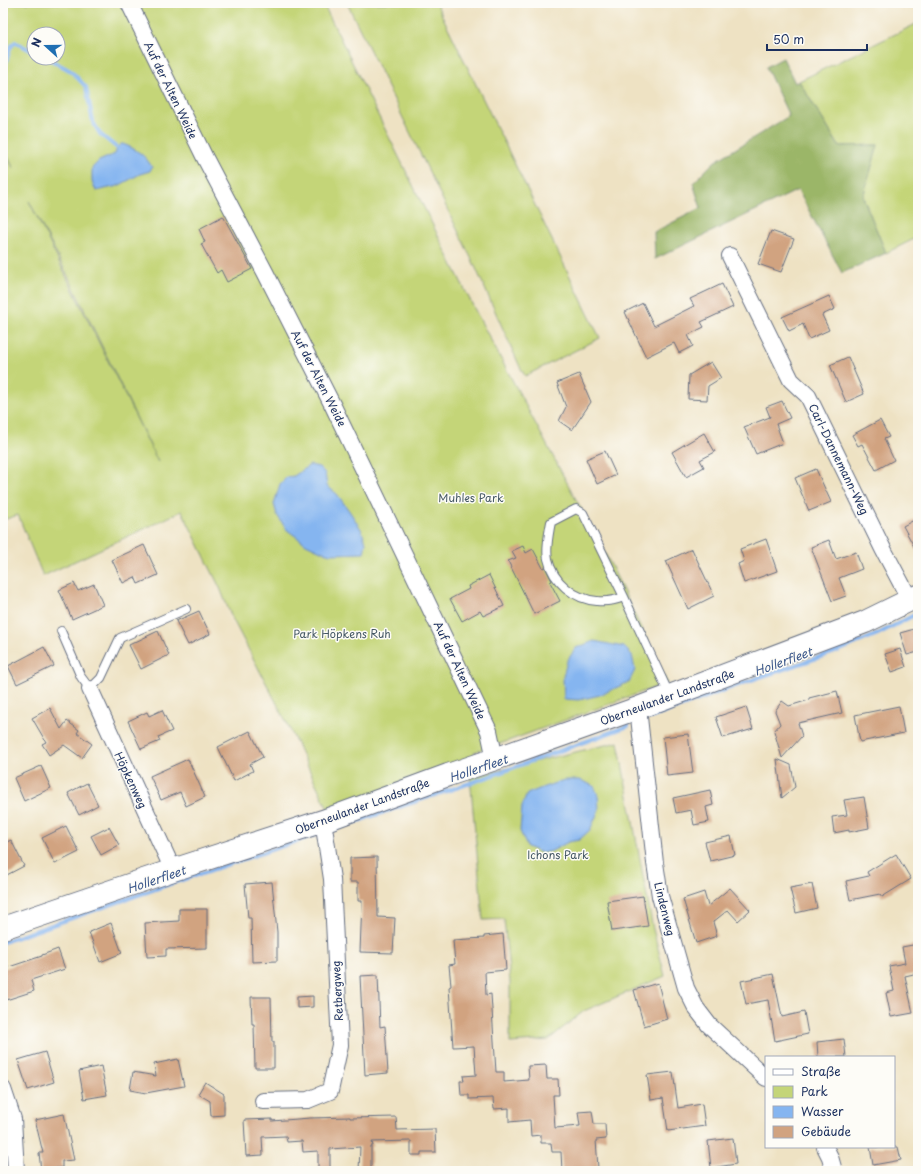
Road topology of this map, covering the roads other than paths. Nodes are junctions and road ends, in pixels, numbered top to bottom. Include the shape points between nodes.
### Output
1 (129, 3) edge
2 (730, 256) dead end
3 (624, 597) junction
4 (914, 598) edge
5 (186, 609) dead end
6 (61, 631) dead end
7 (90, 689) junction
8 (670, 696) junction
9 (638, 708) junction
10 (495, 760) junction
11 (323, 821) junction
12 (173, 870) junction
13 (3, 928) edge
14 (765, 1077) edge
15 (3, 1089) edge
16 (263, 1102) dead end
17 (826, 1148) edge
18 (16, 1171) edge
19 (834, 1171) edge

1 - 10 street, Auf der Alten Weide via 205,158 348,434 489,730
2 - 4 street, Carl-Dannemann-Weg via 791,380 808,396 883,549
3 - 3 lane via 583,513 576,509 551,522 548,534 548,559 563,587 578,596 597,601
3 - 8 lane
4 - 8 street, Oberneulander Landstraße via 858,624
5 - 7 lane via 120,638 101,678
6 - 7 lane via 81,676
7 - 12 street, Höpkenweg
8 - 9 street, Oberneulander Landstraße
9 - 10 street, Oberneulander Landstraße
9 - 14 street, Lindenweg via 658,883 686,988 696,1008 709,1025
10 - 11 street, Oberneulander Landstraße
11 - 12 street, Oberneulander Landstraße
11 - 16 street, Retbergweg via 332,879 340,1045 330,1090 308,1100
12 - 13 street, Oberneulander Landstraße
15 - 18 street via 13,1119
17 - 19 street

